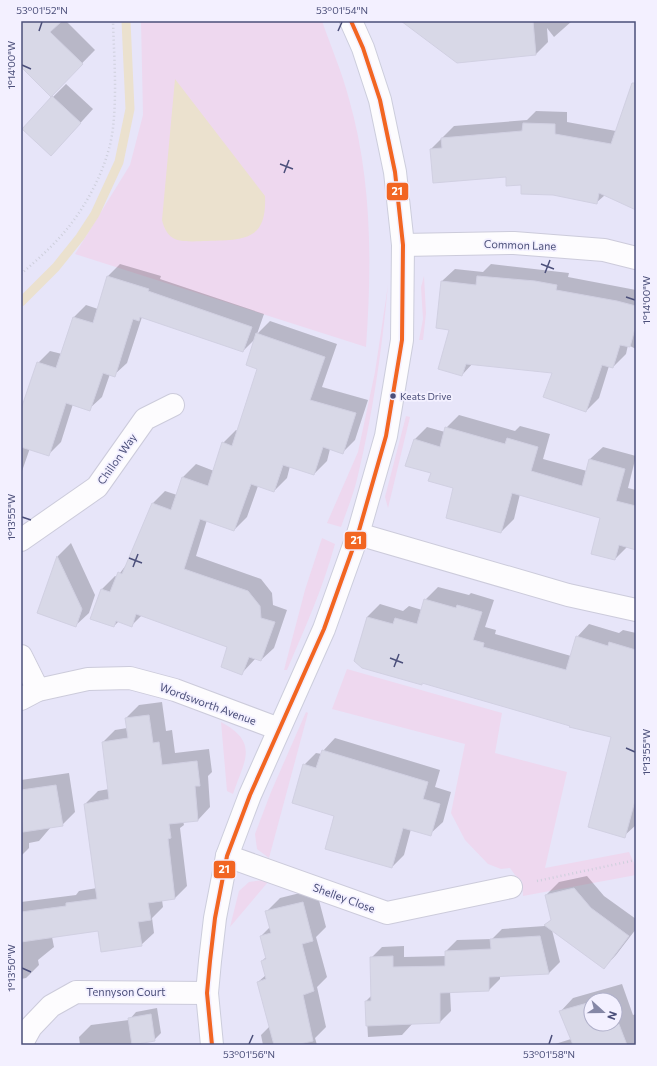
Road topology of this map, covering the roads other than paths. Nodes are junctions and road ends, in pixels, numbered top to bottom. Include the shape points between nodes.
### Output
1 (351, 21) edge
2 (403, 244) junction
3 (636, 258) edge
4 (173, 405) dead end
5 (358, 534) junction
6 (21, 540) edge
7 (636, 610) edge
8 (21, 656) edge
9 (30, 695) edge
10 (279, 729) junction
11 (227, 856) junction
12 (511, 887) road end
13 (207, 993) junction
14 (21, 1045) edge
15 (212, 1045) edge

1 - 2 street via 380,100 395,172
2 - 3 street, Common Lane via 514,243 604,250
2 - 5 street via 402,340 386,436
4 - 6 street, Chillon Way via 145,419 97,487
5 - 7 street via 568,595
5 - 10 street via 324,629
8 - 9 street
9 - 10 street, Wordsworth Avenue via 88,679 130,678 175,690
10 - 11 street
11 - 12 street, Shelley Close via 386,913
11 - 13 street via 215,918
13 - 14 street, Tennyson Court via 76,992 51,1006 31,1027
13 - 15 street

